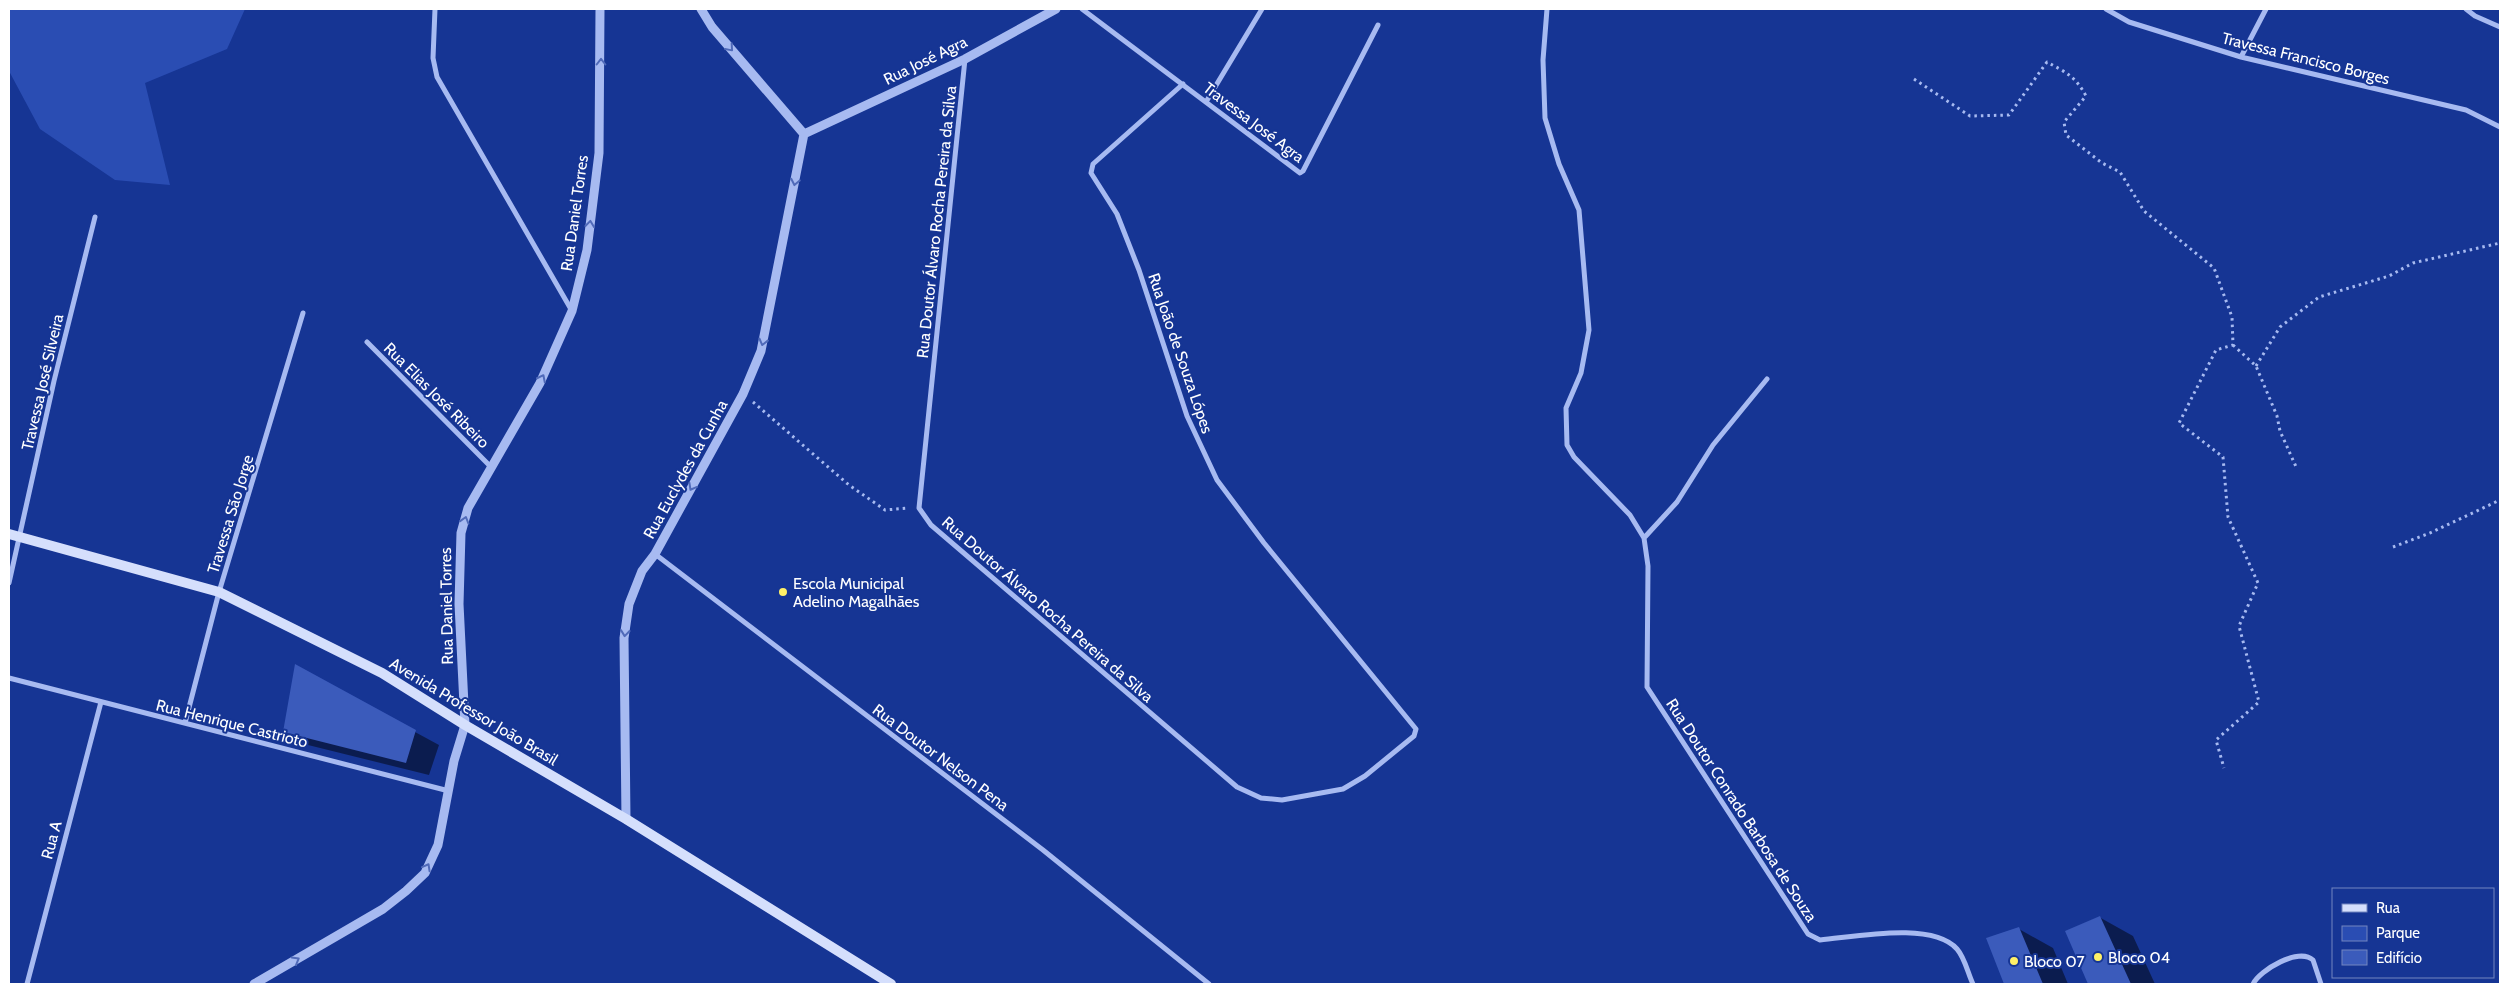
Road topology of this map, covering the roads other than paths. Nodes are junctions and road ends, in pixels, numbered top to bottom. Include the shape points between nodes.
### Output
1 (435, 9) edge
2 (600, 9) edge
3 (701, 9) edge
4 (1056, 9) edge
5 (1082, 9) edge
6 (1262, 9) edge
7 (1547, 9) edge
8 (2106, 9) edge
9 (2266, 9) edge
10 (2466, 9) edge
11 (1378, 25) dead end
12 (2500, 27) edge
13 (2241, 57) junction
14 (965, 59) junction
15 (1183, 84) junction
16 (1206, 102) junction
17 (2500, 127) edge
18 (804, 134) junction
19 (95, 217) dead end
20 (572, 312) junction
21 (302, 313) dead end
22 (367, 342) dead end
23 (1767, 379) dead end
24 (490, 466) junction
25 (9, 534) edge
26 (20, 537) junction
27 (1644, 538) junction
28 (655, 554) junction
29 (9, 582) edge
30 (219, 592) junction
31 (9, 678) edge
32 (101, 702) junction
33 (186, 724) junction
34 (464, 725) junction
35 (1416, 729) joint
36 (449, 791) junction
37 (626, 819) junction
38 (27, 984) edge
39 (254, 984) edge
40 (891, 984) edge
41 (1209, 984) edge
42 (1973, 984) edge
43 (2253, 984) edge
44 (2321, 984) edge

1 - 20 street via 433,58 437,77
20 -> 2 street, Rua Daniel Torres via 587,250 599,153
3 -> 18 street via 712,27
4 - 14 street, Rua José Agra
5 - 15 street, Travessa José Agra
6 - 16 street
7 - 27 street, Rua Doutor Conrado Barbosa de Souza via 1543,60 1545,118 1559,164 1579,210 1589,330 1581,373 1566,408 1567,444 1574,457 1630,515
8 - 13 street, Travessa Francisco Borges via 2130,22
9 - 13 street
10 - 12 street
11 - 16 street, Travessa José Agra via 1328,126 1301,172
13 - 17 street, Travessa Francisco Borges via 2466,110
14 - 18 street, Rua José Agra
14 - 35 street, Rua Doutor Álvaro Rocha Pereira da Silva via 919,508 931,525 1245,791 1261,798 1282,800 1343,789 1365,776 1414,736
15 - 16 street, Travessa José Agra
15 - 35 street, Rua João de Souza Lópes via 1093,164 1091,174 1117,214 1139,270 1186,416 1218,480 1264,543
18 -> 28 street, Rua Euclydes da Cunha via 761,351 743,394
19 - 26 street, Travessa José Silveira
24 -> 20 street, Rua Daniel Torres via 540,383
21 - 30 street, Travessa São Jorge
22 - 24 street, Rua Elias José Ribeiro
23 - 27 street via 1713,445 1677,502
34 -> 24 street, Rua Daniel Torres via 460,533 468,508
25 - 26 main road, Avenida Professor João Brasil
26 - 29 street, Travessa José Silveira
26 - 30 main road, Avenida Professor João Brasil
27 - 42 street, Rua Doutor Conrado Barbosa de Souza via 1648,566 1647,687 1808,934 1820,940 1898,934 1936,936 1958,950
28 -> 37 street, Rua Euclydes da Cunha via 642,571 629,604 624,638
28 - 41 street, Rua Doutor Nelson Pena via 1043,850
30 - 33 street, Travessa São Jorge
30 - 34 main road, Avenida Professor João Brasil via 382,673
31 - 32 street, Rua Henrique Castrioto
32 - 33 street, Rua Henrique Castrioto
32 - 38 street, Rua A
33 - 36 street, Rua Henrique Castrioto
34 - 36 street, Rua Daniel Torres
34 - 37 main road, Avenida Professor João Brasil
39 -> 36 street, Rua Daniel Torres via 383,908 425,873 438,845
37 - 40 main road, Avenida Professor João Brasil
43 - 44 street via 2257,976 2278,962 2308,956 2313,960

